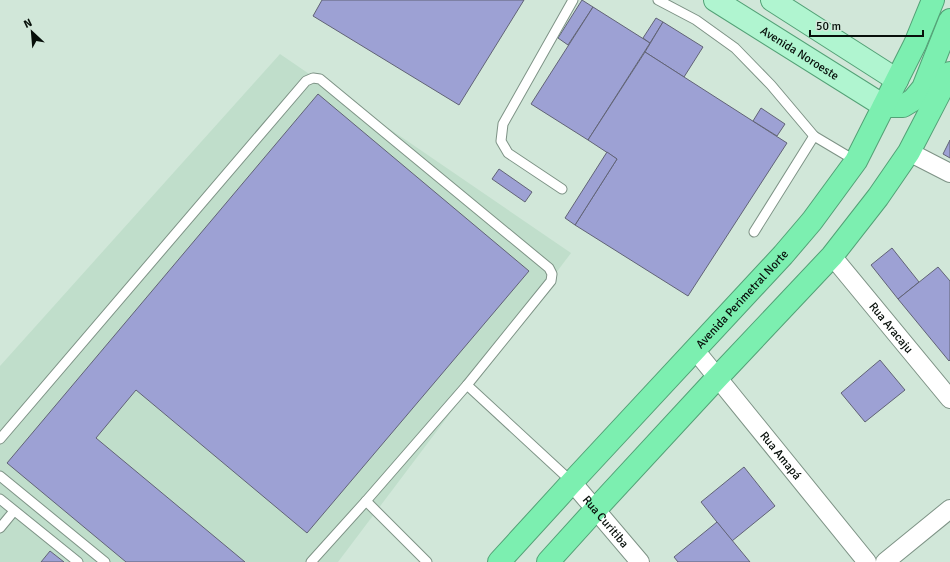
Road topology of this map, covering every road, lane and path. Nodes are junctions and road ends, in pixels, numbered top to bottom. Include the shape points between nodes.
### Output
1 (573, 0) edge
2 (658, 0) edge
3 (715, 0) edge
4 (772, 0) edge
5 (933, 0) edge
6 (950, 20) edge
7 (950, 73) edge
8 (897, 80) junction
9 (884, 106) junction
10 (814, 136) junction
11 (909, 152) junction
12 (856, 161) junction
13 (950, 173) edge
14 (562, 189) dead end
15 (754, 232) dead end
16 (832, 256) junction
17 (695, 350) junction
18 (717, 378) junction
19 (467, 385) junction
20 (950, 399) edge
21 (0, 439) edge
22 (0, 476) edge
23 (572, 482) junction
24 (0, 499) edge
25 (366, 501) junction
26 (950, 509) edge
27 (595, 510) junction
28 (14, 511) junction
29 (0, 528) edge
30 (78, 562) edge
31 (105, 562) edge
32 (311, 562) edge
33 (428, 562) edge
34 (499, 562) edge
35 (548, 562) edge
36 (640, 562) edge
37 (867, 562) edge
38 (885, 562) edge

1 - 14 lane via 503,124 501,141 508,153
2 - 10 lane via 696,20 735,48 771,85
3 - 9 main road, Avenida Noroeste
4 - 8 main road
5 - 8 highway, Avenida Perimetral Norte
6 - 9 highway via 923,88 913,100 903,106
7 - 11 highway
8 - 9 highway, Avenida Perimetral Norte
9 - 12 highway, Avenida Perimetral Norte
10 - 12 lane
10 - 15 lane
11 - 13 street
11 - 16 highway via 878,198
12 - 17 highway, Avenida Perimetral Norte via 812,221
16 - 18 highway
16 - 20 street, Rua Aracaju
17 - 18 street, Rua Amapá
17 - 23 highway, Avenida Perimetral Norte
18 - 27 highway
18 - 37 street, Rua Amapá
19 - 21 lane via 551,281 552,274 549,268 320,79 313,78 306,81
19 - 23 lane
19 - 25 lane
22 - 31 lane
23 - 27 street, Rua Curitiba
23 - 34 highway, Avenida Perimetral Norte
24 - 28 lane
25 - 32 lane
25 - 33 lane
26 - 38 street
27 - 35 highway
27 - 36 street, Rua Curitiba
28 - 29 lane
28 - 30 lane

